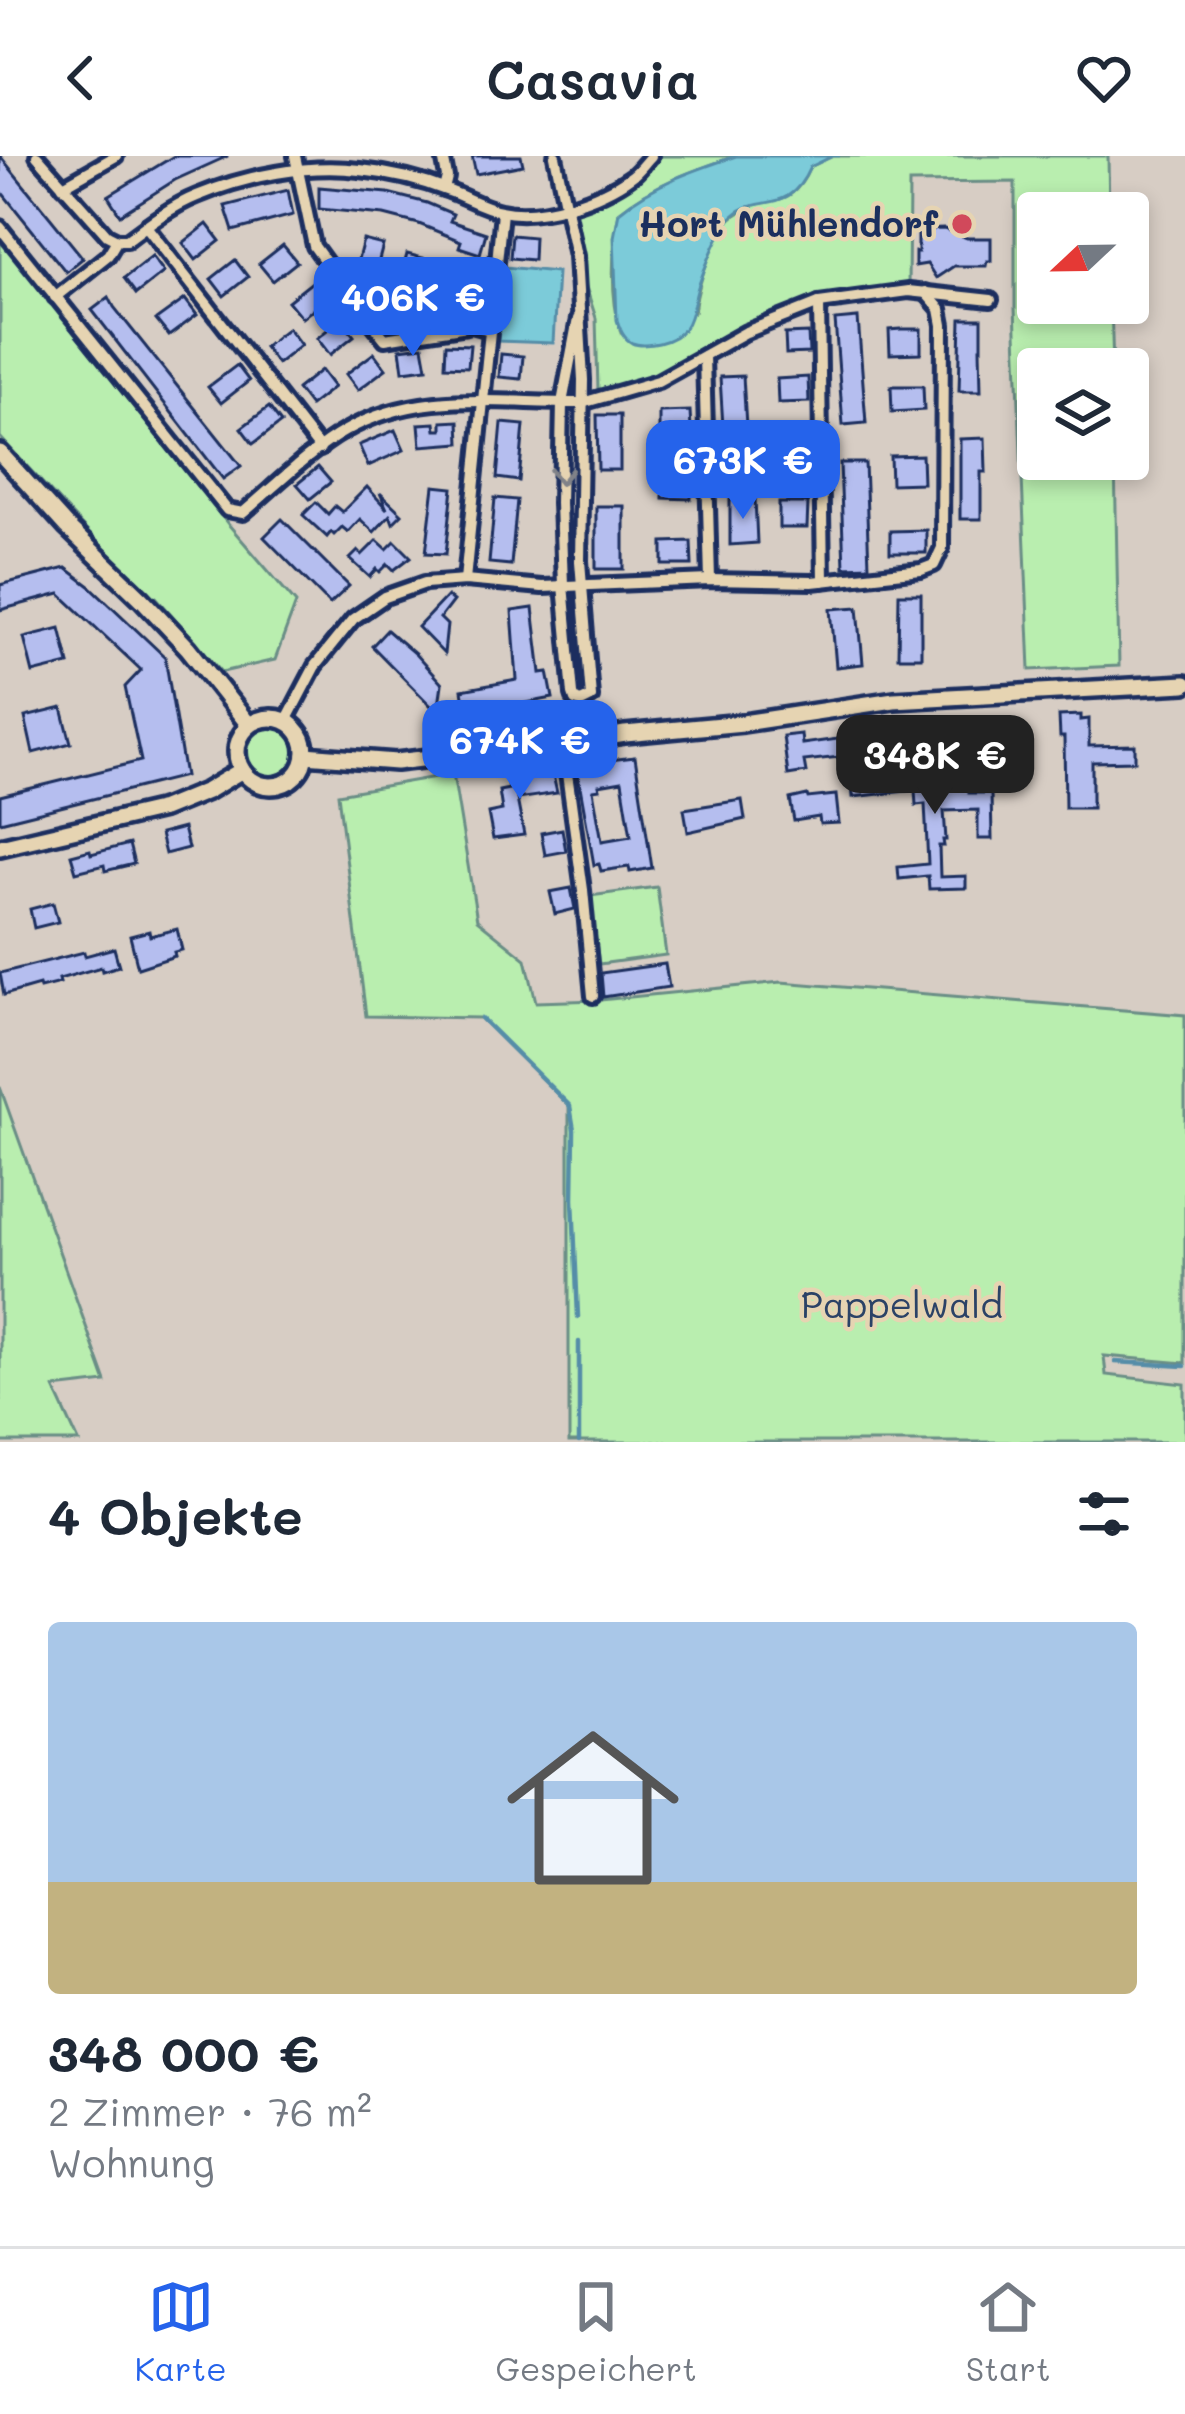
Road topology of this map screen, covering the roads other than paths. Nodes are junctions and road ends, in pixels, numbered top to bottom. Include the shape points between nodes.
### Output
1 (37, 156) edge
2 (116, 156) edge
3 (295, 156) edge
4 (443, 156) edge
5 (555, 156) edge
6 (651, 156) edge
7 (298, 170) junction
8 (63, 186) junction
9 (444, 189) junction
10 (567, 207) junction
11 (502, 212) junction
12 (146, 226) junction
13 (0, 227) edge
14 (117, 240) junction
15 (346, 290) junction
16 (925, 292) junction
17 (56, 297) junction
18 (991, 300) dead end
19 (819, 303) junction
20 (578, 319) junction
21 (470, 325) junction
22 (490, 330) junction
23 (704, 356) junction
24 (483, 401) junction
25 (562, 403) junction
26 (582, 403) junction
27 (320, 449) junction
28 (0, 453) edge
29 (465, 580) junction
30 (710, 580) junction
31 (823, 581) junction
32 (562, 585) junction
33 (580, 585) junction
34 (1185, 683) edge
35 (286, 721) junction
36 (249, 725) junction
37 (562, 739) junction
38 (304, 755) junction
39 (242, 770) junction
40 (0, 847) edge
41 (593, 996) dead end

1 - 8 street
2 - 8 street
3 - 7 street
4 - 9 street
5 - 10 street
6 - 10 street via 633,175
7 - 9 street via 356,170
7 - 12 street via 195,196
7 - 15 street via 314,246
8 - 14 street
9 - 11 street
10 - 11 street
10 - 20 street
11 - 22 street
12 - 14 street
12 - 27 street
13 - 17 street
14 - 17 street
15 - 21 street
15 - 21 street via 385,339
16 - 18 street
16 - 19 street
16 - 31 street via 943,325 942,548 920,571
17 - 27 street via 227,510 243,513
19 - 23 street
19 - 31 street
20 - 25 street
20 - 26 street
21 - 22 street
22 - 24 street
23 - 26 street via 658,381
23 - 30 street
24 - 25 street
24 - 27 street via 398,408
24 - 29 street
25 - 26 street
25 -> 32 street
26 - 33 street
28 - 36 main road via 172,631
29 - 32 street
29 - 35 street via 403,590 353,619
30 - 31 street
30 - 33 street
32 - 33 street
32 - 33 street via 573,694 581,702 591,692
34 - 37 main road via 894,700 743,724
35 - 36 main road
35 - 38 main road via 301,736
36 - 39 main road via 238,741
37 - 38 main road via 525,751 396,762
37 - 41 street
38 - 39 main road via 282,784 260,784
39 - 40 main road via 163,809

